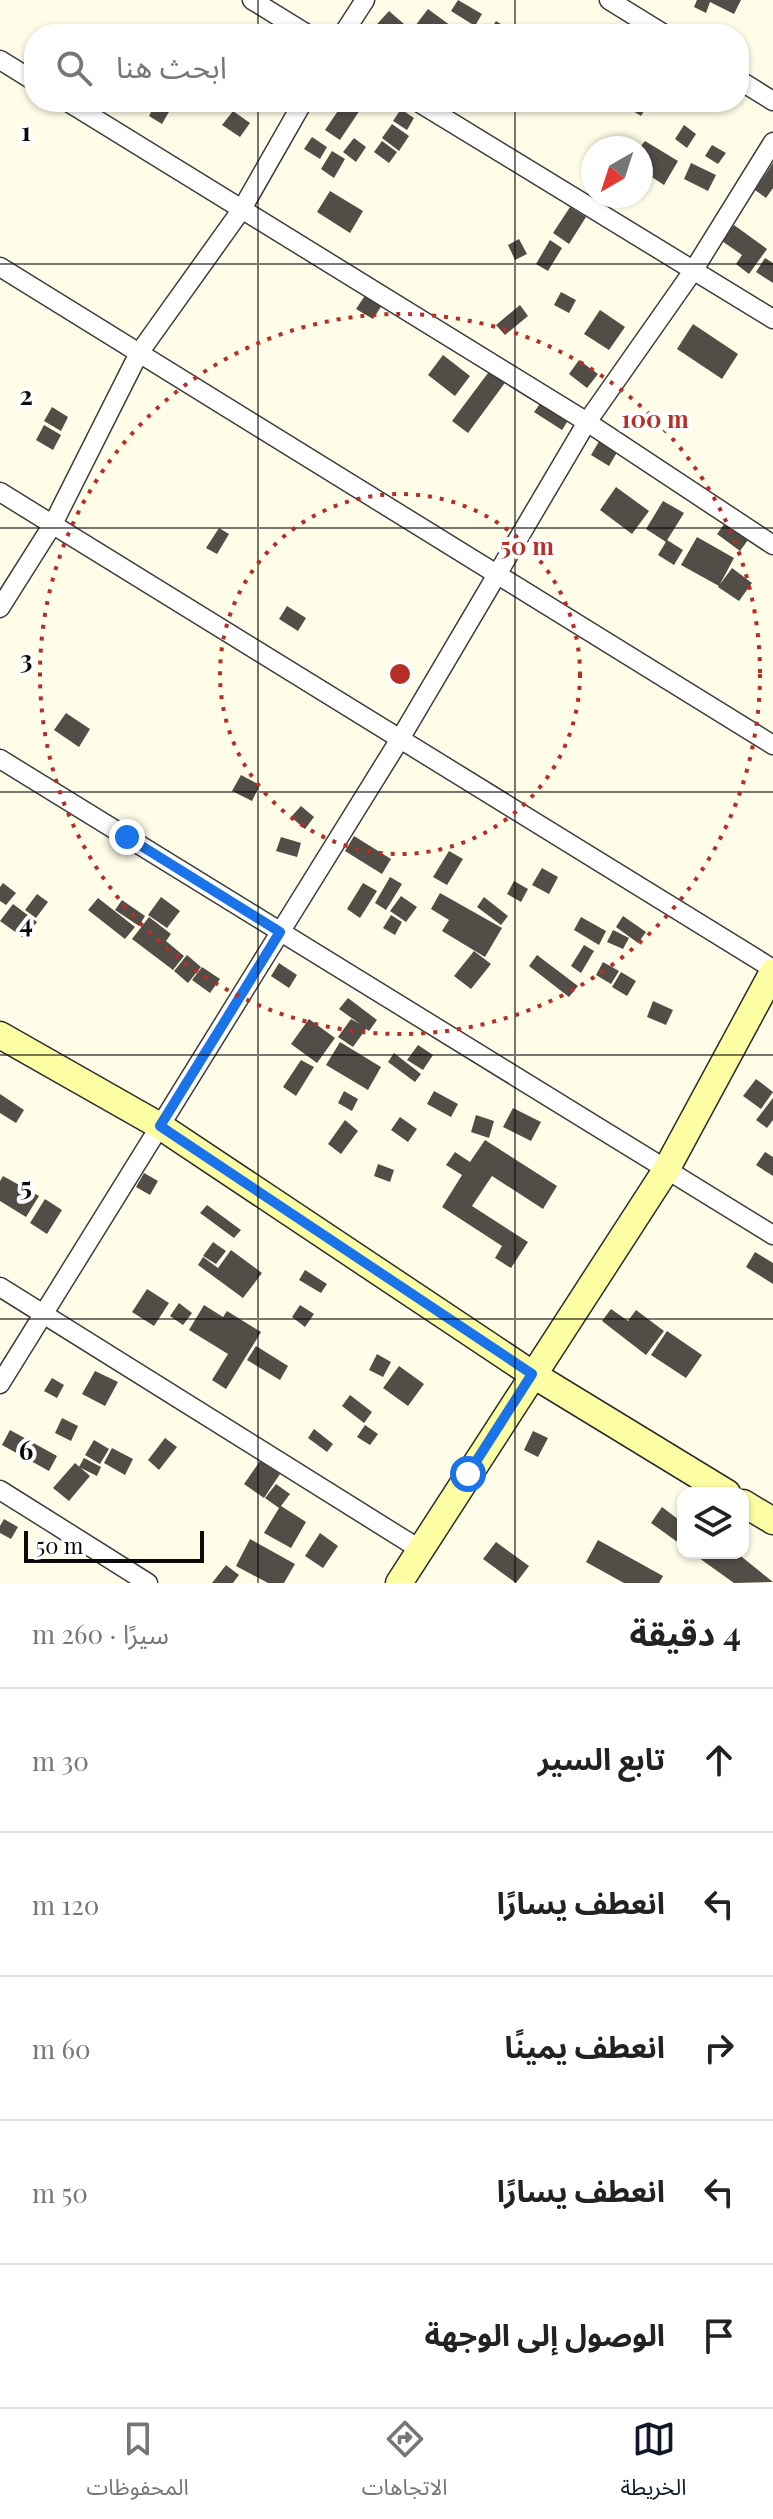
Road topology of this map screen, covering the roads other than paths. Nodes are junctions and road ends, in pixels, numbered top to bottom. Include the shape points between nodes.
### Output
1 (252, 0) edge
2 (365, 0) edge
3 (609, 0) edge
4 (291, 24) edge
5 (349, 24) edge
6 (648, 24) edge
7 (0, 60) edge
8 (24, 75) edge
9 (749, 86) edge
10 (773, 101) edge
11 (84, 112) edge
12 (297, 112) edge
13 (434, 112) edge
14 (773, 142) edge
15 (242, 209) junction
16 (0, 267) edge
17 (693, 271) junction
18 (773, 319) edge
19 (139, 353) junction
20 (587, 422) junction
21 (0, 492) edge
22 (53, 524) junction
23 (773, 545) edge
24 (497, 574) junction
25 (0, 608) edge
26 (400, 739) junction
27 (773, 745) edge
28 (0, 759) edge
29 (280, 932) junction
30 (773, 970) edge
31 (0, 1035) edge
32 (160, 1126) junction
33 (666, 1170) junction
34 (773, 1235) edge
35 (0, 1287) edge
36 (43, 1315) junction
37 (532, 1374) junction
38 (0, 1384) edge
39 (717, 1487) edge
40 (0, 1490) edge
41 (749, 1507) edge
42 (773, 1521) edge
43 (421, 1550) junction
44 (148, 1583) edge
45 (399, 1583) edge

1 - 4 street
2 - 5 street
3 - 6 street
7 - 8 street
9 - 10 street
11 - 15 street
12 - 15 street
13 - 17 street
14 - 17 street
15 - 19 street
15 - 20 street
16 - 19 street
17 - 18 street
17 - 20 street
19 - 22 street
19 - 24 street
20 - 23 street
20 - 24 street
21 - 22 street
22 - 25 street
22 - 26 street
24 - 26 street
24 - 27 street
26 - 29 street
26 - 30 street
28 - 29 street
29 - 32 street
29 - 33 street
30 - 33 street
31 - 32 street
32 - 36 street
32 - 37 street
33 - 34 street
33 - 37 street
35 - 36 street
36 - 38 street
36 - 43 street
37 - 39 street
37 - 43 street
40 - 44 street
41 - 42 street
43 - 45 street

